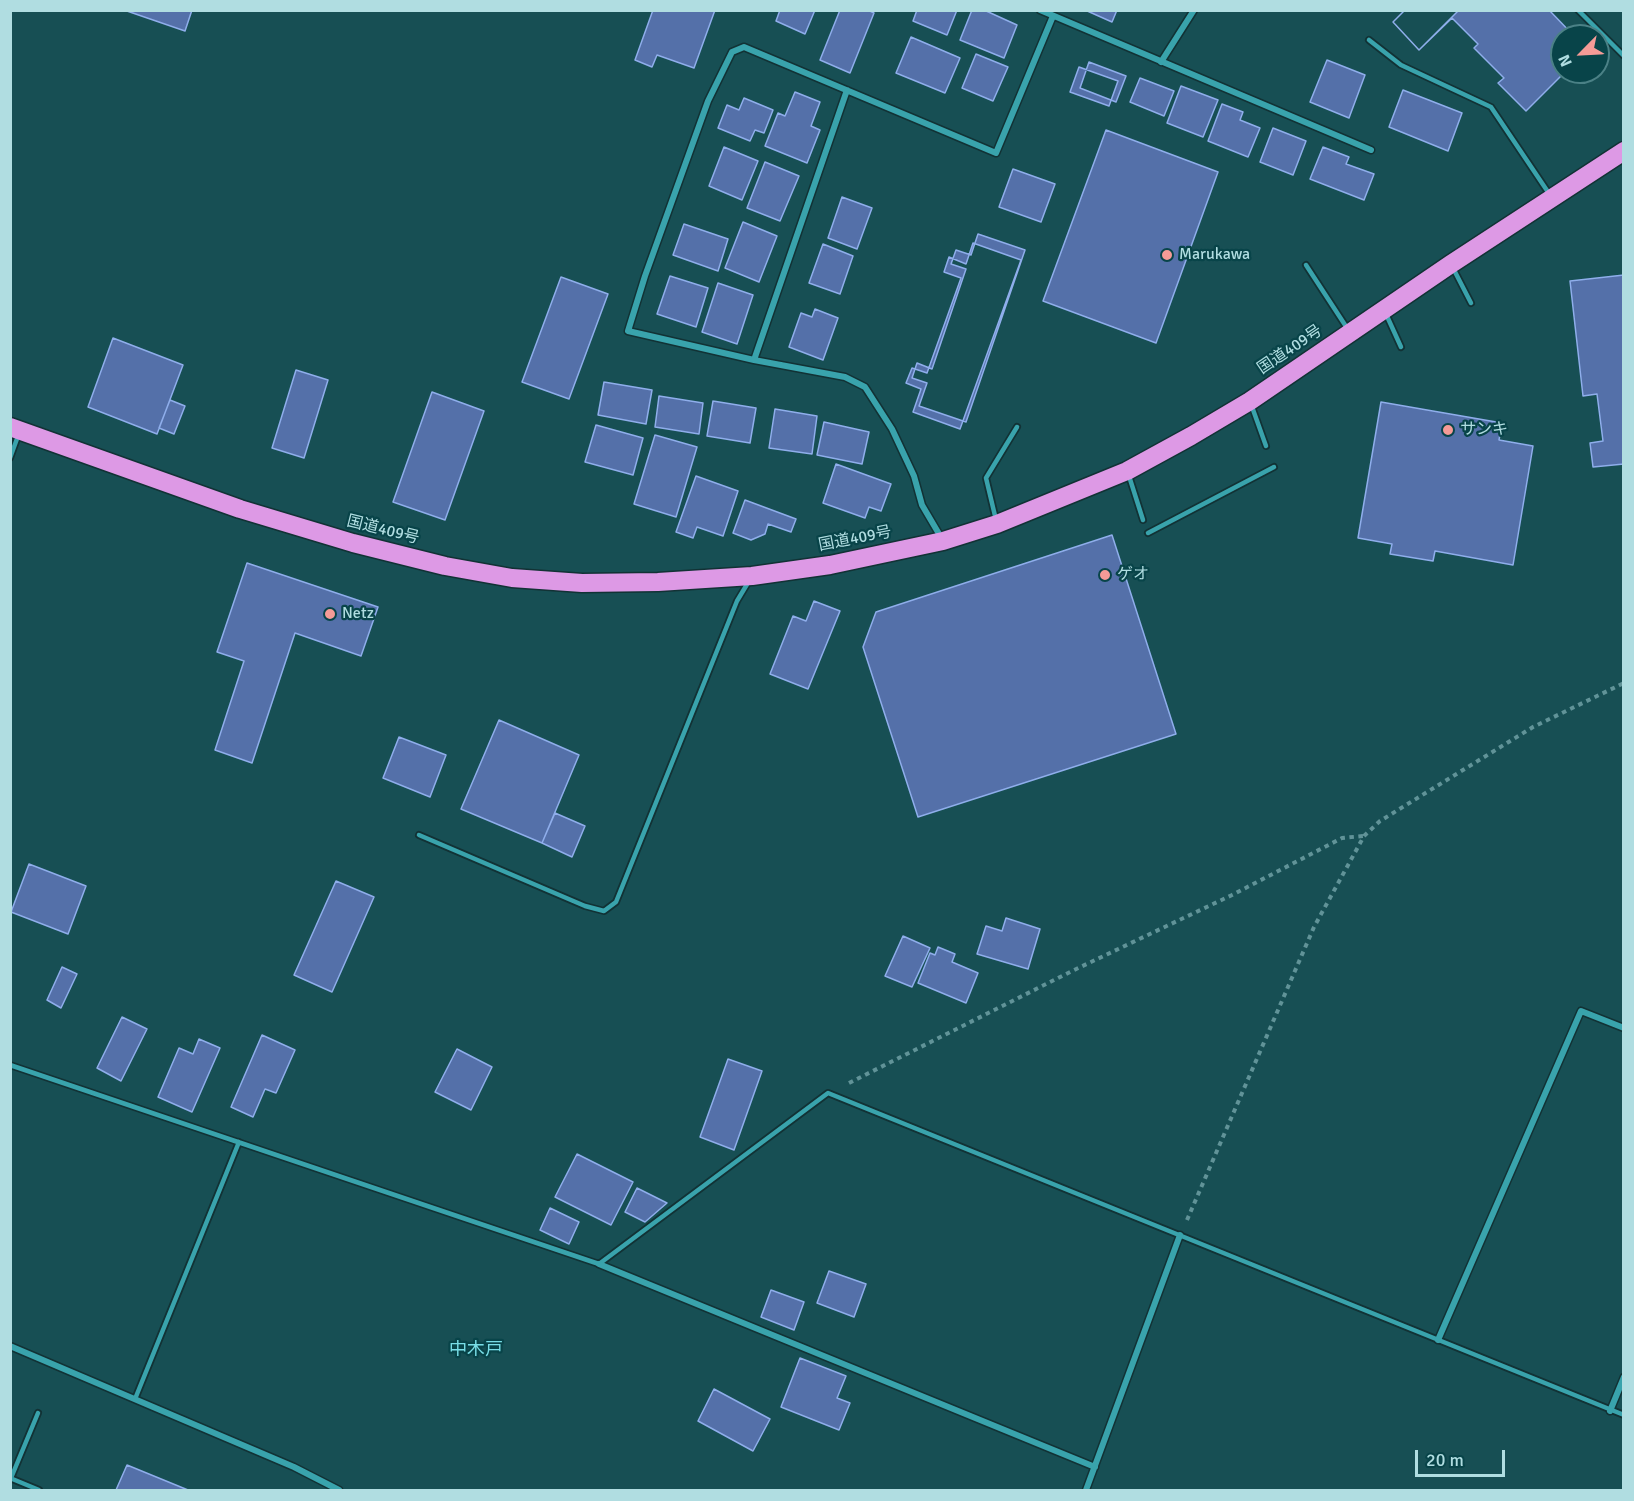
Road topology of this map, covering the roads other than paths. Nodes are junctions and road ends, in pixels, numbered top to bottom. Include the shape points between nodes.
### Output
1 (1040, 10) edge
2 (1194, 10) edge
3 (1578, 10) edge
4 (1053, 16) junction
5 (1369, 40) dead end
6 (1623, 56) edge
7 (1161, 62) junction
8 (847, 90) junction
9 (1371, 150) dead end
10 (1623, 151) edge
11 (1552, 198) junction
12 (1306, 264) dead end
13 (1451, 264) junction
14 (1471, 303) dead end
15 (1384, 310) junction
16 (1350, 333) junction
17 (1401, 347) dead end
18 (754, 360) junction
19 (1250, 401) junction
20 (1017, 427) dead end
21 (15, 429) edge
22 (1266, 446) dead end
23 (10, 458) edge
24 (1274, 467) dead end
25 (1127, 471) junction
26 (1143, 520) dead end
27 (996, 524) junction
28 (1148, 533) dead end
29 (943, 541) junction
30 (752, 576) junction
31 (419, 835) dead end
32 (1623, 1028) edge
33 (10, 1065) edge
34 (239, 1142) junction
35 (1180, 1235) junction
36 (599, 1264) junction
37 (1438, 1340) junction
38 (10, 1346) edge
39 (1623, 1377) edge
40 (135, 1399) junction
41 (1610, 1411) junction
42 (38, 1413) dead end
43 (1623, 1415) edge
44 (1095, 1467) junction
45 (11, 1478) edge
46 (39, 1491) edge
47 (339, 1491) edge
48 (1086, 1491) edge

1 - 4 street
2 - 7 street
3 - 6 lane
4 - 7 street
4 - 8 street via 996,153
5 - 11 lane via 1401,65 1491,107
7 - 9 street
8 - 18 street
8 - 18 street via 744,47 732,52 708,101 645,276 628,331
10 - 11 highway, 国道409号
11 - 13 highway, 国道409号
12 - 16 lane
13 - 14 lane
13 - 15 highway, 国道409号
15 - 16 highway, 国道409号
15 - 17 lane
16 - 19 highway, 国道409号
18 - 29 street via 845,377 865,387 892,429 914,476 922,505
19 - 22 lane
19 - 25 highway, 国道409号
20 - 27 lane via 986,478
21 - 23 lane
21 - 30 highway, 国道409号 via 240,509 445,566 512,578 582,583
24 - 28 lane
25 - 26 lane
25 - 27 highway, 国道409号
27 - 29 highway, 国道409号
29 - 30 highway, 国道409号 via 830,565
30 - 31 lane via 737,601 616,902 604,911 585,906
32 - 37 street via 1581,1011
33 - 34 lane
34 - 36 lane
34 - 40 lane
35 - 36 lane via 828,1093
35 - 37 lane
35 - 44 street
36 - 44 street
37 - 41 lane
38 - 40 street
39 - 41 street
40 - 47 street via 294,1467
41 - 43 lane
42 - 45 lane
44 - 48 street
45 - 46 lane

